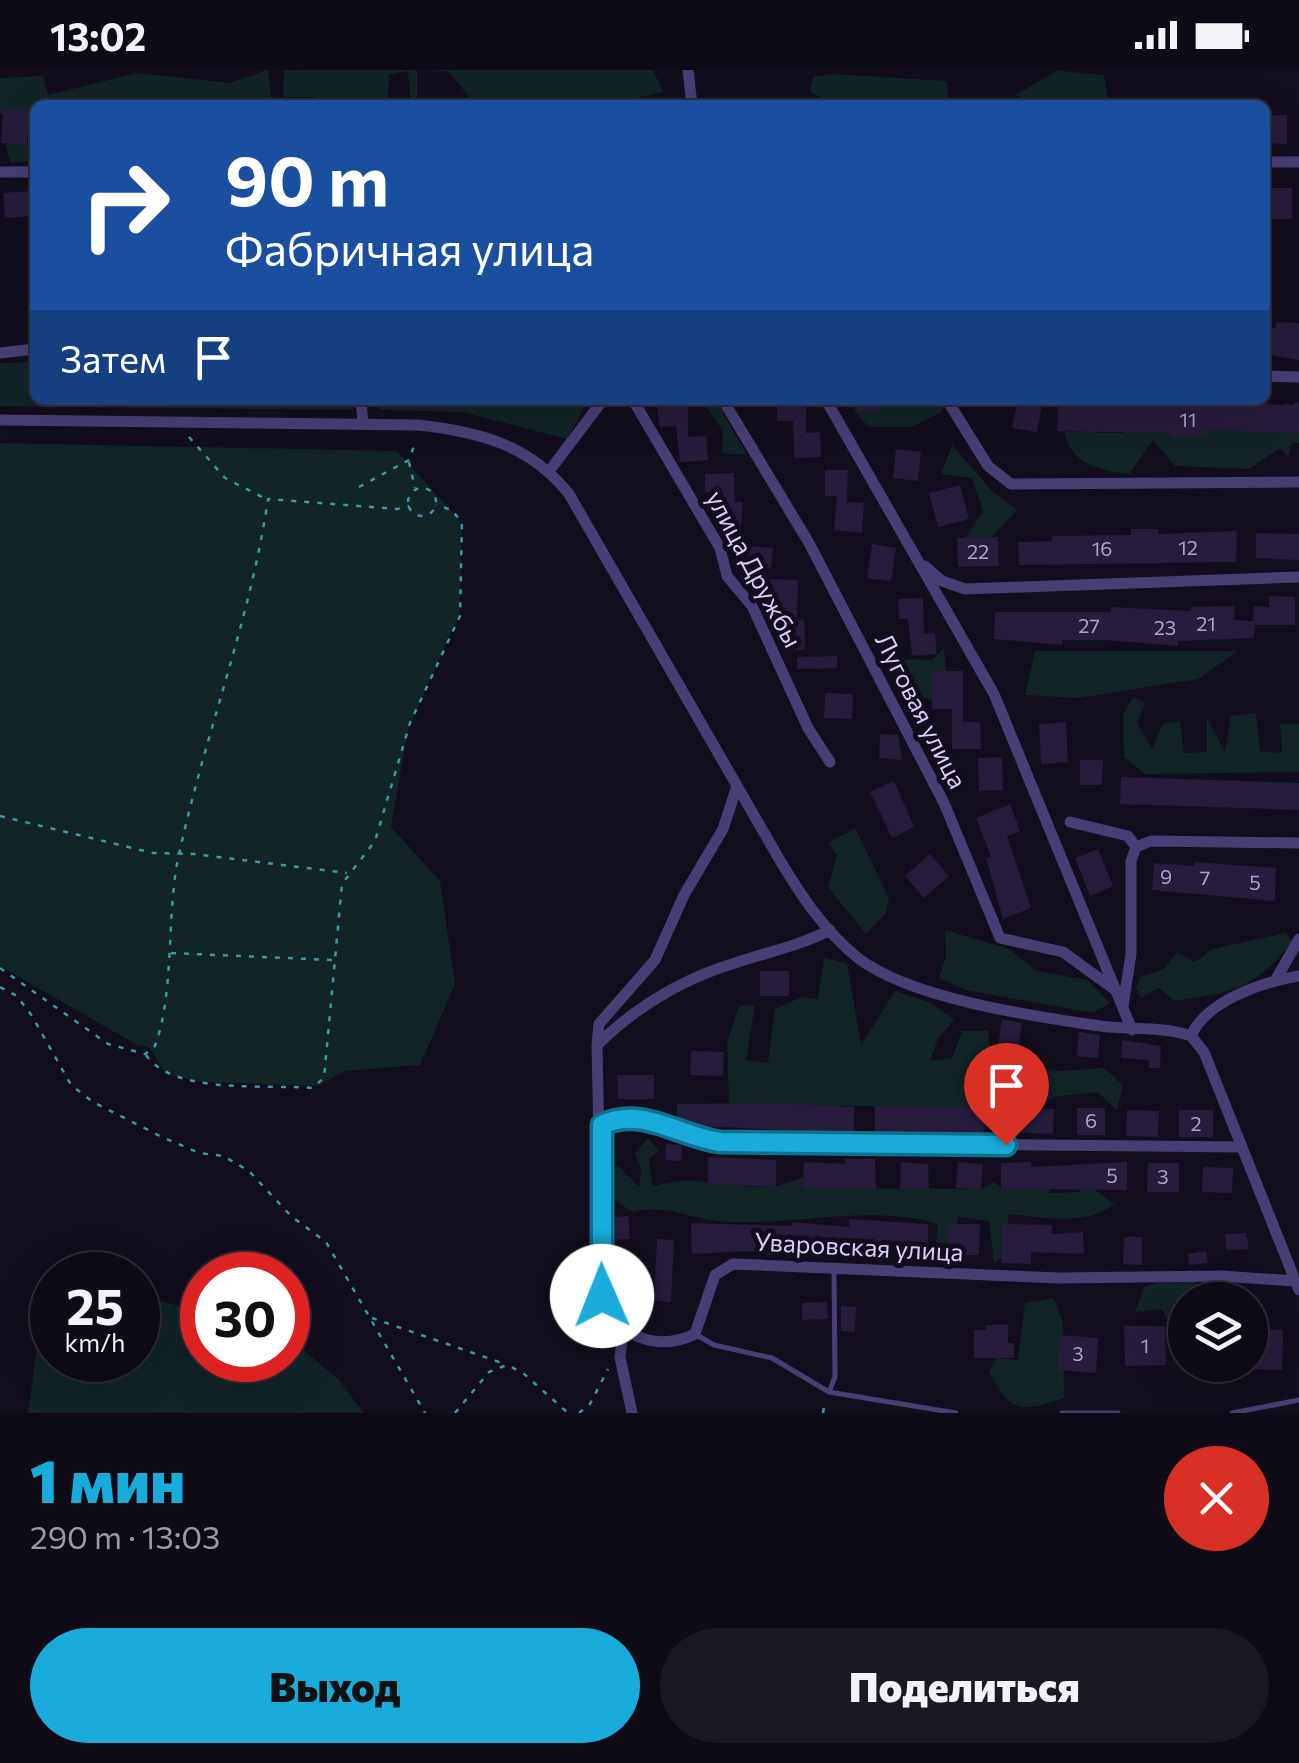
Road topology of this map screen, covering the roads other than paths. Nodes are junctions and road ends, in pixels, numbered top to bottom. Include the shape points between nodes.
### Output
1 (688, 70) edge
2 (691, 100) edge
3 (1270, 162) edge
4 (1299, 162) edge
5 (0, 172) edge
6 (30, 172) edge
7 (30, 349) edge
8 (0, 352) edge
9 (1270, 376) edge
10 (1299, 377) edge
11 (361, 405) edge
12 (599, 405) edge
13 (637, 405) edge
14 (726, 405) edge
15 (829, 405) edge
16 (950, 405) edge
17 (0, 420) edge
18 (363, 423) junction
19 (550, 470) junction
20 (1299, 482) edge
21 (915, 554) junction
22 (1299, 577) edge
23 (966, 588) junction
24 (942, 603) junction
25 (830, 762) dead end
26 (737, 786) junction
27 (1070, 822) dead end
28 (1299, 843) edge
29 (1136, 847) junction
30 (830, 930) junction
31 (1299, 938) edge
32 (1299, 976) edge
33 (1275, 980) junction
34 (1114, 988) junction
35 (1122, 1008) junction
36 (1132, 1030) junction
37 (1191, 1036) junction
38 (597, 1045) junction
39 (602, 1125) junction
40 (1240, 1147) junction
41 (834, 1268) junction
42 (1297, 1285) edge
43 (622, 1331) junction
44 (695, 1334) junction
45 (829, 1392) junction
46 (1299, 1400) edge
47 (632, 1413) edge
48 (956, 1413) edge
49 (1062, 1413) edge
50 (1118, 1413) edge
51 (1232, 1413) edge

1 - 2 street
3 - 4 street
5 - 6 street
7 - 8 street
9 - 10 street
11 - 18 street
12 - 19 street
13 - 25 street, улица Дружбы via 720,548 727,576 752,606
14 - 34 street, Луговая улица via 809,543 935,786 1000,938 1063,952
15 - 21 street
16 - 20 street via 988,466 1011,484
17 - 18 street
18 - 19 street via 488,438
19 - 26 street
21 - 23 street via 942,582
21 - 24 street
22 - 23 street
23 - 24 street
24 - 34 street via 994,694
26 - 30 street via 804,901
26 - 38 street via 723,828 655,960 599,1024
27 - 29 street via 1128,836
28 - 29 street via 1151,841
29 - 35 street via 1130,861 1132,954
30 - 36 street via 858,958 907,984
30 - 38 street via 651,1000
31 - 33 street
32 - 33 street
33 - 37 street via 1209,1010
34 - 35 street
35 - 36 street
36 - 37 street
37 - 40 street via 1204,1052
38 - 39 street
39 - 40 street via 639,1117 720,1142
39 - 43 street via 602,1296
40 - 42 street
41 - 42 street, Уваровская улица via 1059,1278 1221,1276
41 - 44 street, Уваровская улица via 726,1266 716,1275
41 - 45 lane via 835,1377
43 - 44 street via 663,1340
43 - 47 street via 620,1357
44 - 45 lane via 772,1358
45 - 48 lane
46 - 51 lane
49 - 50 lane

